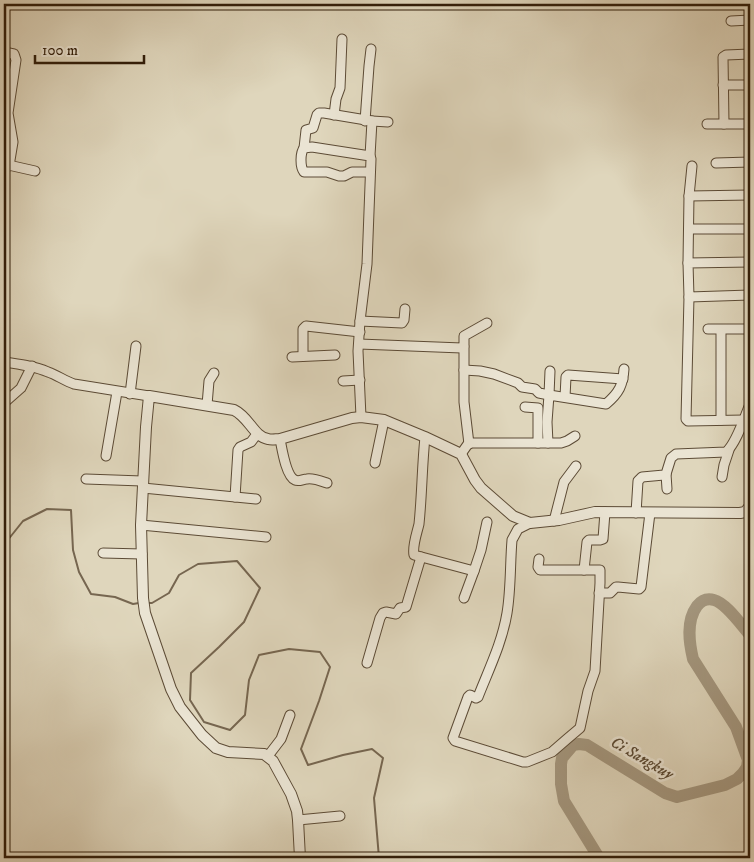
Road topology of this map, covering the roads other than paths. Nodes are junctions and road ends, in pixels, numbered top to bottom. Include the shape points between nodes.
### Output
1 (750, 20) edge
2 (731, 21) dead end
3 (342, 39) dead end
4 (372, 48) dead end
5 (4, 52) edge
6 (750, 54) edge
7 (750, 84) edge
8 (723, 85) junction
9 (334, 115) junction
10 (368, 121) junction
11 (388, 122) dead end
12 (707, 124) dead end
13 (724, 124) junction
14 (750, 124) edge
15 (304, 148) junction
16 (370, 156) junction
17 (750, 162) edge
18 (716, 163) dead end
19 (6, 165) edge
20 (692, 166) dead end
21 (36, 171) dead end
22 (370, 172) junction
23 (750, 195) edge
24 (689, 196) junction
25 (750, 229) edge
26 (688, 230) junction
27 (750, 262) edge
28 (688, 263) junction
29 (750, 295) edge
30 (689, 297) junction
31 (405, 309) dead end
32 (360, 321) junction
33 (487, 323) dead end
34 (708, 329) dead end
35 (750, 329) edge
36 (721, 330) junction
37 (360, 332) junction
38 (359, 344) junction
39 (136, 346) dead end
40 (464, 347) junction
41 (335, 355) dead end
42 (303, 356) junction
43 (292, 357) dead end
44 (4, 362) edge
45 (32, 366) junction
46 (624, 369) dead end
47 (464, 370) junction
48 (550, 371) dead end
49 (214, 373) dead end
50 (360, 380) junction
51 (623, 380) junction
52 (343, 381) dead end
53 (117, 392) junction
54 (130, 394) junction
55 (549, 395) junction
56 (149, 396) junction
57 (565, 397) junction
58 (4, 403) edge
59 (750, 404) edge
60 (207, 405) junction
61 (525, 407) dead end
62 (361, 417) junction
63 (384, 420) junction
64 (721, 420) junction
65 (744, 420) junction
66 (259, 435) junction
67 (425, 436) junction
68 (575, 436) dead end
69 (280, 439) junction
70 (538, 443) junction
71 (548, 443) junction
72 (469, 444) junction
73 (729, 450) junction
74 (461, 454) junction
75 (106, 456) dead end
76 (376, 463) dead end
77 (576, 466) dead end
78 (666, 474) junction
79 (722, 477) dead end
80 (86, 479) dead end
81 (327, 483) dead end
82 (142, 485) junction
83 (668, 489) dead end
84 (235, 497) junction
85 (256, 498) dead end
86 (750, 506) edge
87 (605, 512) junction
88 (636, 513) junction
89 (650, 513) junction
90 (554, 521) junction
91 (487, 522) dead end
92 (530, 523) junction
93 (141, 525) junction
94 (266, 537) dead end
95 (103, 553) dead end
96 (142, 554) junction
97 (421, 557) junction
98 (539, 559) dead end
99 (584, 570) junction
100 (474, 571) junction
101 (599, 593) junction
102 (464, 598) dead end
103 (367, 663) dead end
104 (290, 715) dead end
105 (268, 756) junction
106 (340, 816) dead end
107 (298, 820) junction
108 (300, 858) edge

1 - 2 street
3 - 9 street via 340,88
4 - 10 street
5 - 19 street via 14,54 16,60 8,113 13,142
6 - 8 street via 723,56
7 - 8 street
8 - 13 street
9 - 10 street
9 - 15 street via 319,113 313,128 306,130
10 - 11 street
10 - 16 street
12 - 13 street
13 - 14 street
15 - 16 street
15 - 22 street via 302,171 339,176
16 - 22 street
17 - 18 street
19 - 21 street
20 - 24 street
22 - 32 street via 367,264
23 - 24 street
24 - 26 street
25 - 26 street
26 - 28 street
27 - 28 street
28 - 30 street
29 - 30 street
30 - 64 street via 686,419
31 - 32 street via 402,323
32 - 37 street
33 - 40 street via 464,336
34 - 36 street
35 - 36 street
36 - 64 street
37 - 38 street
37 - 42 street via 306,326 303,329
38 - 40 street
38 - 50 street
39 - 54 street
40 - 47 street
41 - 42 street
42 - 43 street
44 - 45 street
45 - 53 street via 74,384
45 - 58 street via 21,388
46 - 51 street
47 - 55 street via 494,374
47 - 72 street
48 - 55 street
49 - 60 street via 209,382
50 - 52 street
50 - 62 street
51 - 57 street via 619,390 606,404
51 - 57 street via 568,375
53 - 54 street
53 - 75 street
54 - 56 street
55 - 57 street
55 - 71 street
56 - 60 street
56 - 82 street
59 - 65 street
60 - 66 street via 240,412
61 - 70 street via 538,408
62 - 63 street
62 - 69 street
63 - 67 street
63 - 76 street
64 - 65 street
65 - 73 street
66 - 69 street via 269,440
66 - 84 street via 238,450
67 - 74 street
67 - 97 street via 419,524 413,550 414,555
68 - 71 street via 561,443
69 - 81 street via 294,479 311,478
70 - 71 street
70 - 72 street
72 - 74 street
73 - 78 street via 724,453 676,454 671,458
73 - 79 street
74 - 92 street via 481,488 513,516
77 - 90 street via 564,482
78 - 83 street
78 - 88 street via 642,477 638,481
80 - 82 street
82 - 84 street
82 - 93 street
84 - 85 street
86 - 89 street via 740,513
87 - 88 street
87 - 90 street
87 - 99 street via 603,540 588,540
88 - 89 street
89 - 101 street via 641,587 616,587 610,594
90 - 92 street
91 - 100 street
92 - 101 street via 513,535 507,611 500,643 478,696 468,697 453,734 454,741 527,762 552,752 580,728 595,670
93 - 94 street
93 - 96 street
95 - 96 street
96 - 105 street via 145,613 171,690 180,707 216,748
97 - 100 street
97 - 103 street via 406,607 400,608 396,614 383,613
98 - 99 street via 540,570
99 - 101 street via 600,570
100 - 102 street
104 - 105 street via 281,739
105 - 107 street via 291,794
106 - 107 street
107 - 108 street

